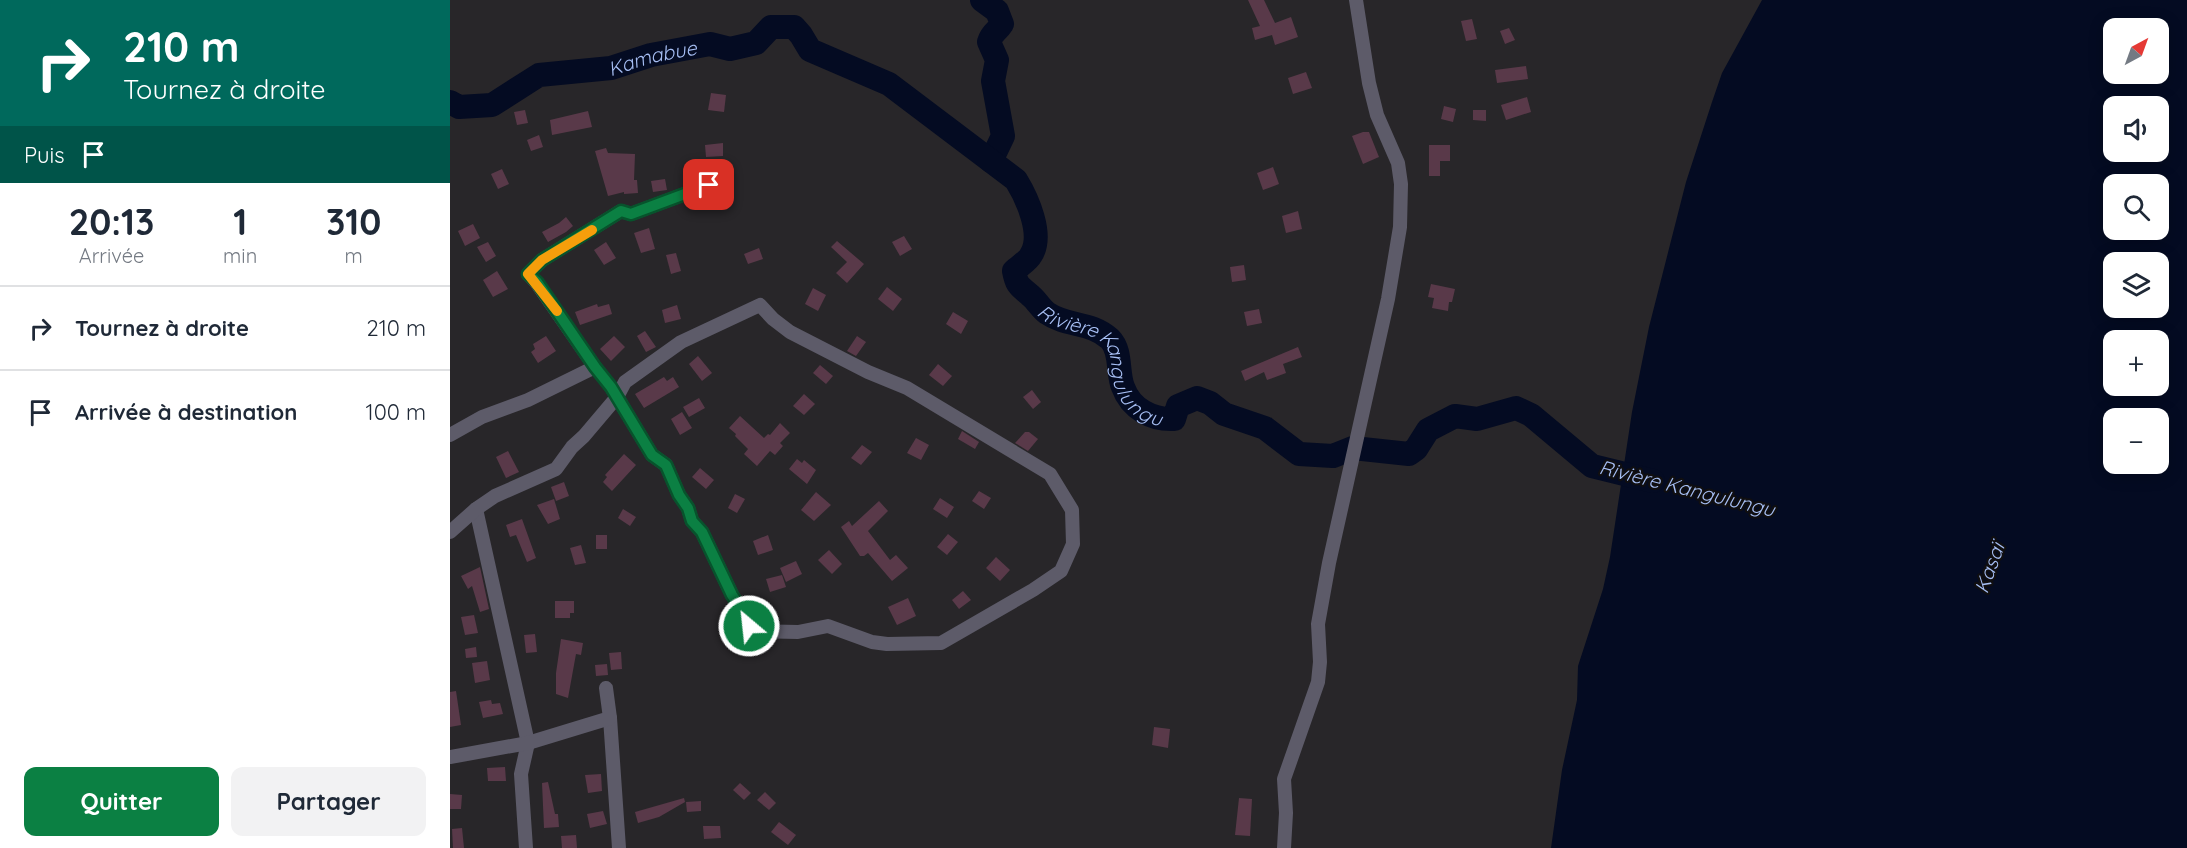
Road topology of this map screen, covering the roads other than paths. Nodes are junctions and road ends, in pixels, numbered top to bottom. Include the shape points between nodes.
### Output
1 (1356, 0) edge
2 (709, 185) dead end
3 (595, 367) junction
4 (617, 397) junction
5 (450, 435) edge
6 (476, 509) junction
7 (450, 532) edge
8 (606, 688) dead end
9 (610, 718) junction
10 (528, 743) junction
11 (450, 757) edge
12 (526, 848) edge
13 (619, 848) edge
14 (1284, 848) edge

1 - 14 street via 1377,116 1398,163 1400,227 1318,624 1318,682 1284,779
2 - 3 street via 631,214 621,211 542,260 528,274
3 - 4 street
3 - 5 street
4 - 4 street via 652,455 666,465 692,521 702,532 750,629 755,631 798,632 828,626 872,642 941,643 1061,571 1073,544 1072,510 1050,474 907,388 790,332 760,305 681,342 625,382
4 - 6 street via 556,469 495,496
6 - 7 street
6 - 10 street
8 - 9 street
9 - 10 street
9 - 13 street
10 - 11 street
10 - 12 street via 521,774

